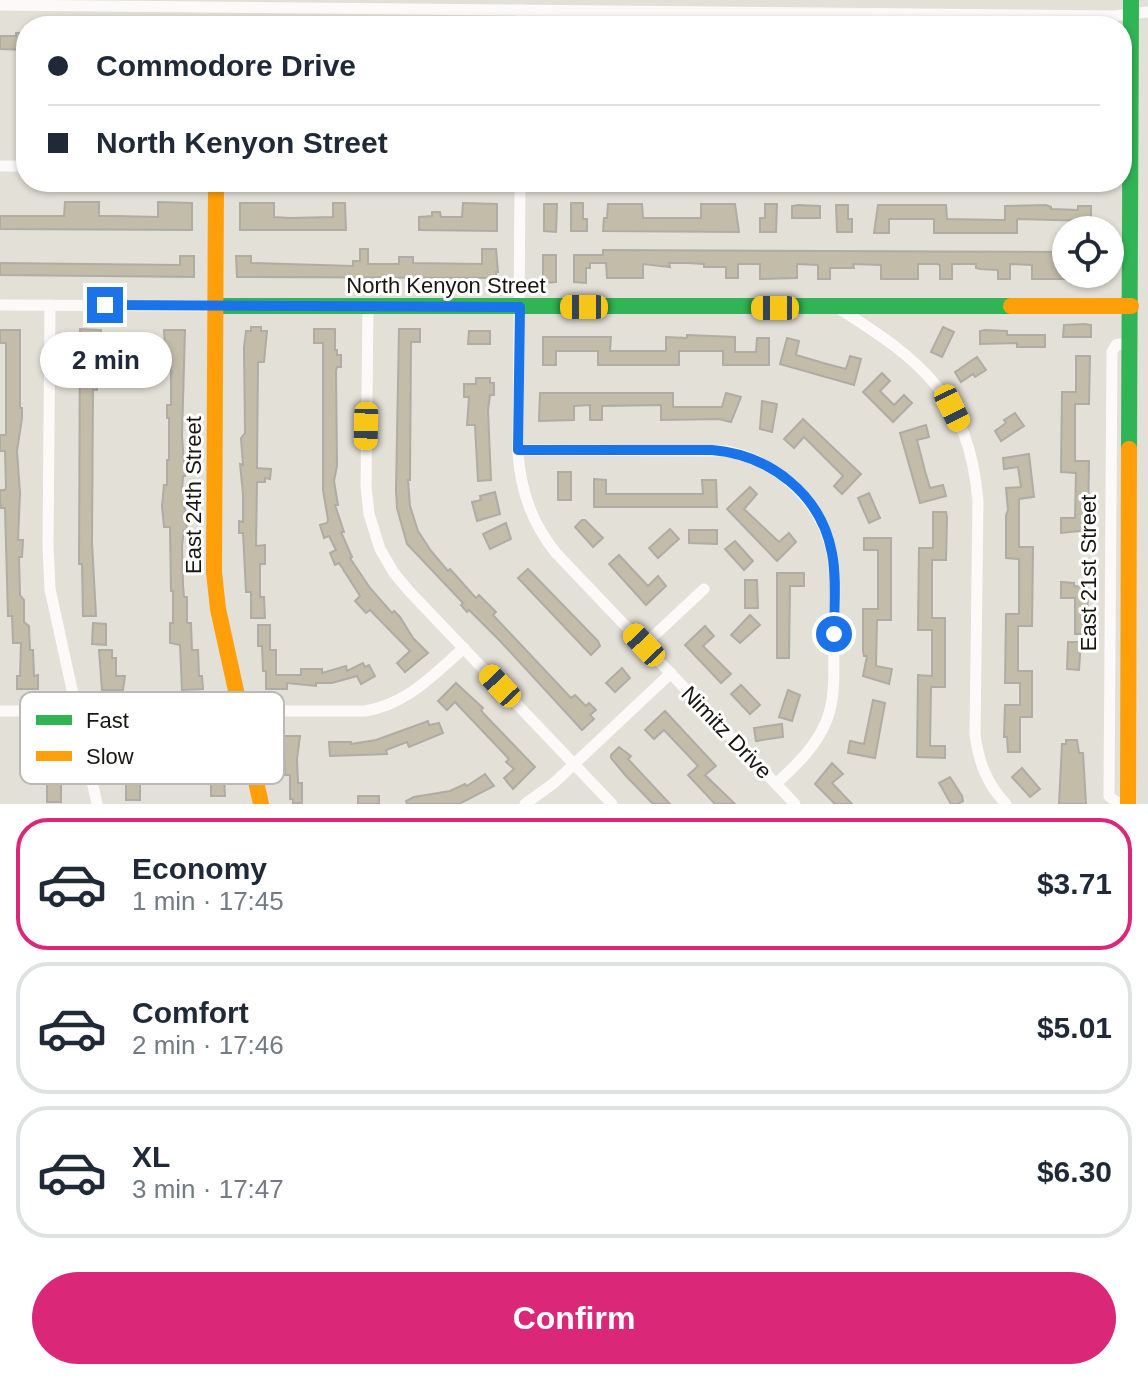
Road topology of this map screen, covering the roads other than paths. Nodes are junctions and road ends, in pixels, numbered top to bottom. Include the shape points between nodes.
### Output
1 (0, 5) edge
2 (1137, 8) edge
3 (522, 10) junction
4 (830, 11) junction
5 (522, 16) edge
6 (830, 16) edge
7 (1132, 80) edge
8 (216, 192) edge
9 (520, 192) edge
10 (1127, 192) edge
11 (0, 305) edge
12 (50, 305) junction
13 (215, 306) junction
14 (368, 306) junction
15 (1131, 306) junction
16 (520, 307) junction
17 (838, 308) junction
18 (518, 450) junction
19 (704, 589) dead end
20 (644, 645) junction
21 (464, 648) junction
22 (671, 673) junction
23 (72, 692) edge
24 (236, 692) edge
25 (284, 712) edge
26 (574, 764) junction
27 (92, 784) edge
28 (256, 784) edge
29 (776, 784) junction
30 (1128, 803) edge
31 (97, 804) edge
32 (261, 804) edge
33 (525, 804) edge
34 (612, 804) edge
35 (795, 804) edge
36 (1006, 804) edge

1 - 3 street
2 - 4 street via 1114,16
2 - 7 street, East 21st Street
3 - 4 street
3 - 5 street
4 - 6 street
8 - 13 street, East 24th Street
9 - 16 street, Nimitz Drive
10 - 15 street, East 21st Street
11 - 12 street, North Kenyon Street
12 - 13 street, North Kenyon Street
12 - 23 street via 49,570
13 - 14 street, North Kenyon Street
13 - 24 street, East 24th Street via 214,572
14 - 16 street, North Kenyon Street
14 - 21 street via 366,486 372,528 397,577
15 - 17 street, North Kenyon Street
15 - 30 street, East 21st Street
16 - 17 street, North Kenyon Street
16 - 18 street, Nimitz Drive
17 - 36 street via 920,366 950,404 966,439 978,501 975,735 985,776
18 - 20 street, Nimitz Drive via 524,496 542,534
18 - 29 street via 726,451 777,471 810,503 827,535 835,571 832,702 814,745
19 - 20 street
20 - 22 street, Nimitz Drive
21 - 25 street via 413,692 379,708
21 - 26 street
22 - 26 street
22 - 29 street, Nimitz Drive
26 - 33 street
26 - 34 street
27 - 31 street
28 - 32 street, East 24th Street
29 - 35 street, Nimitz Drive

